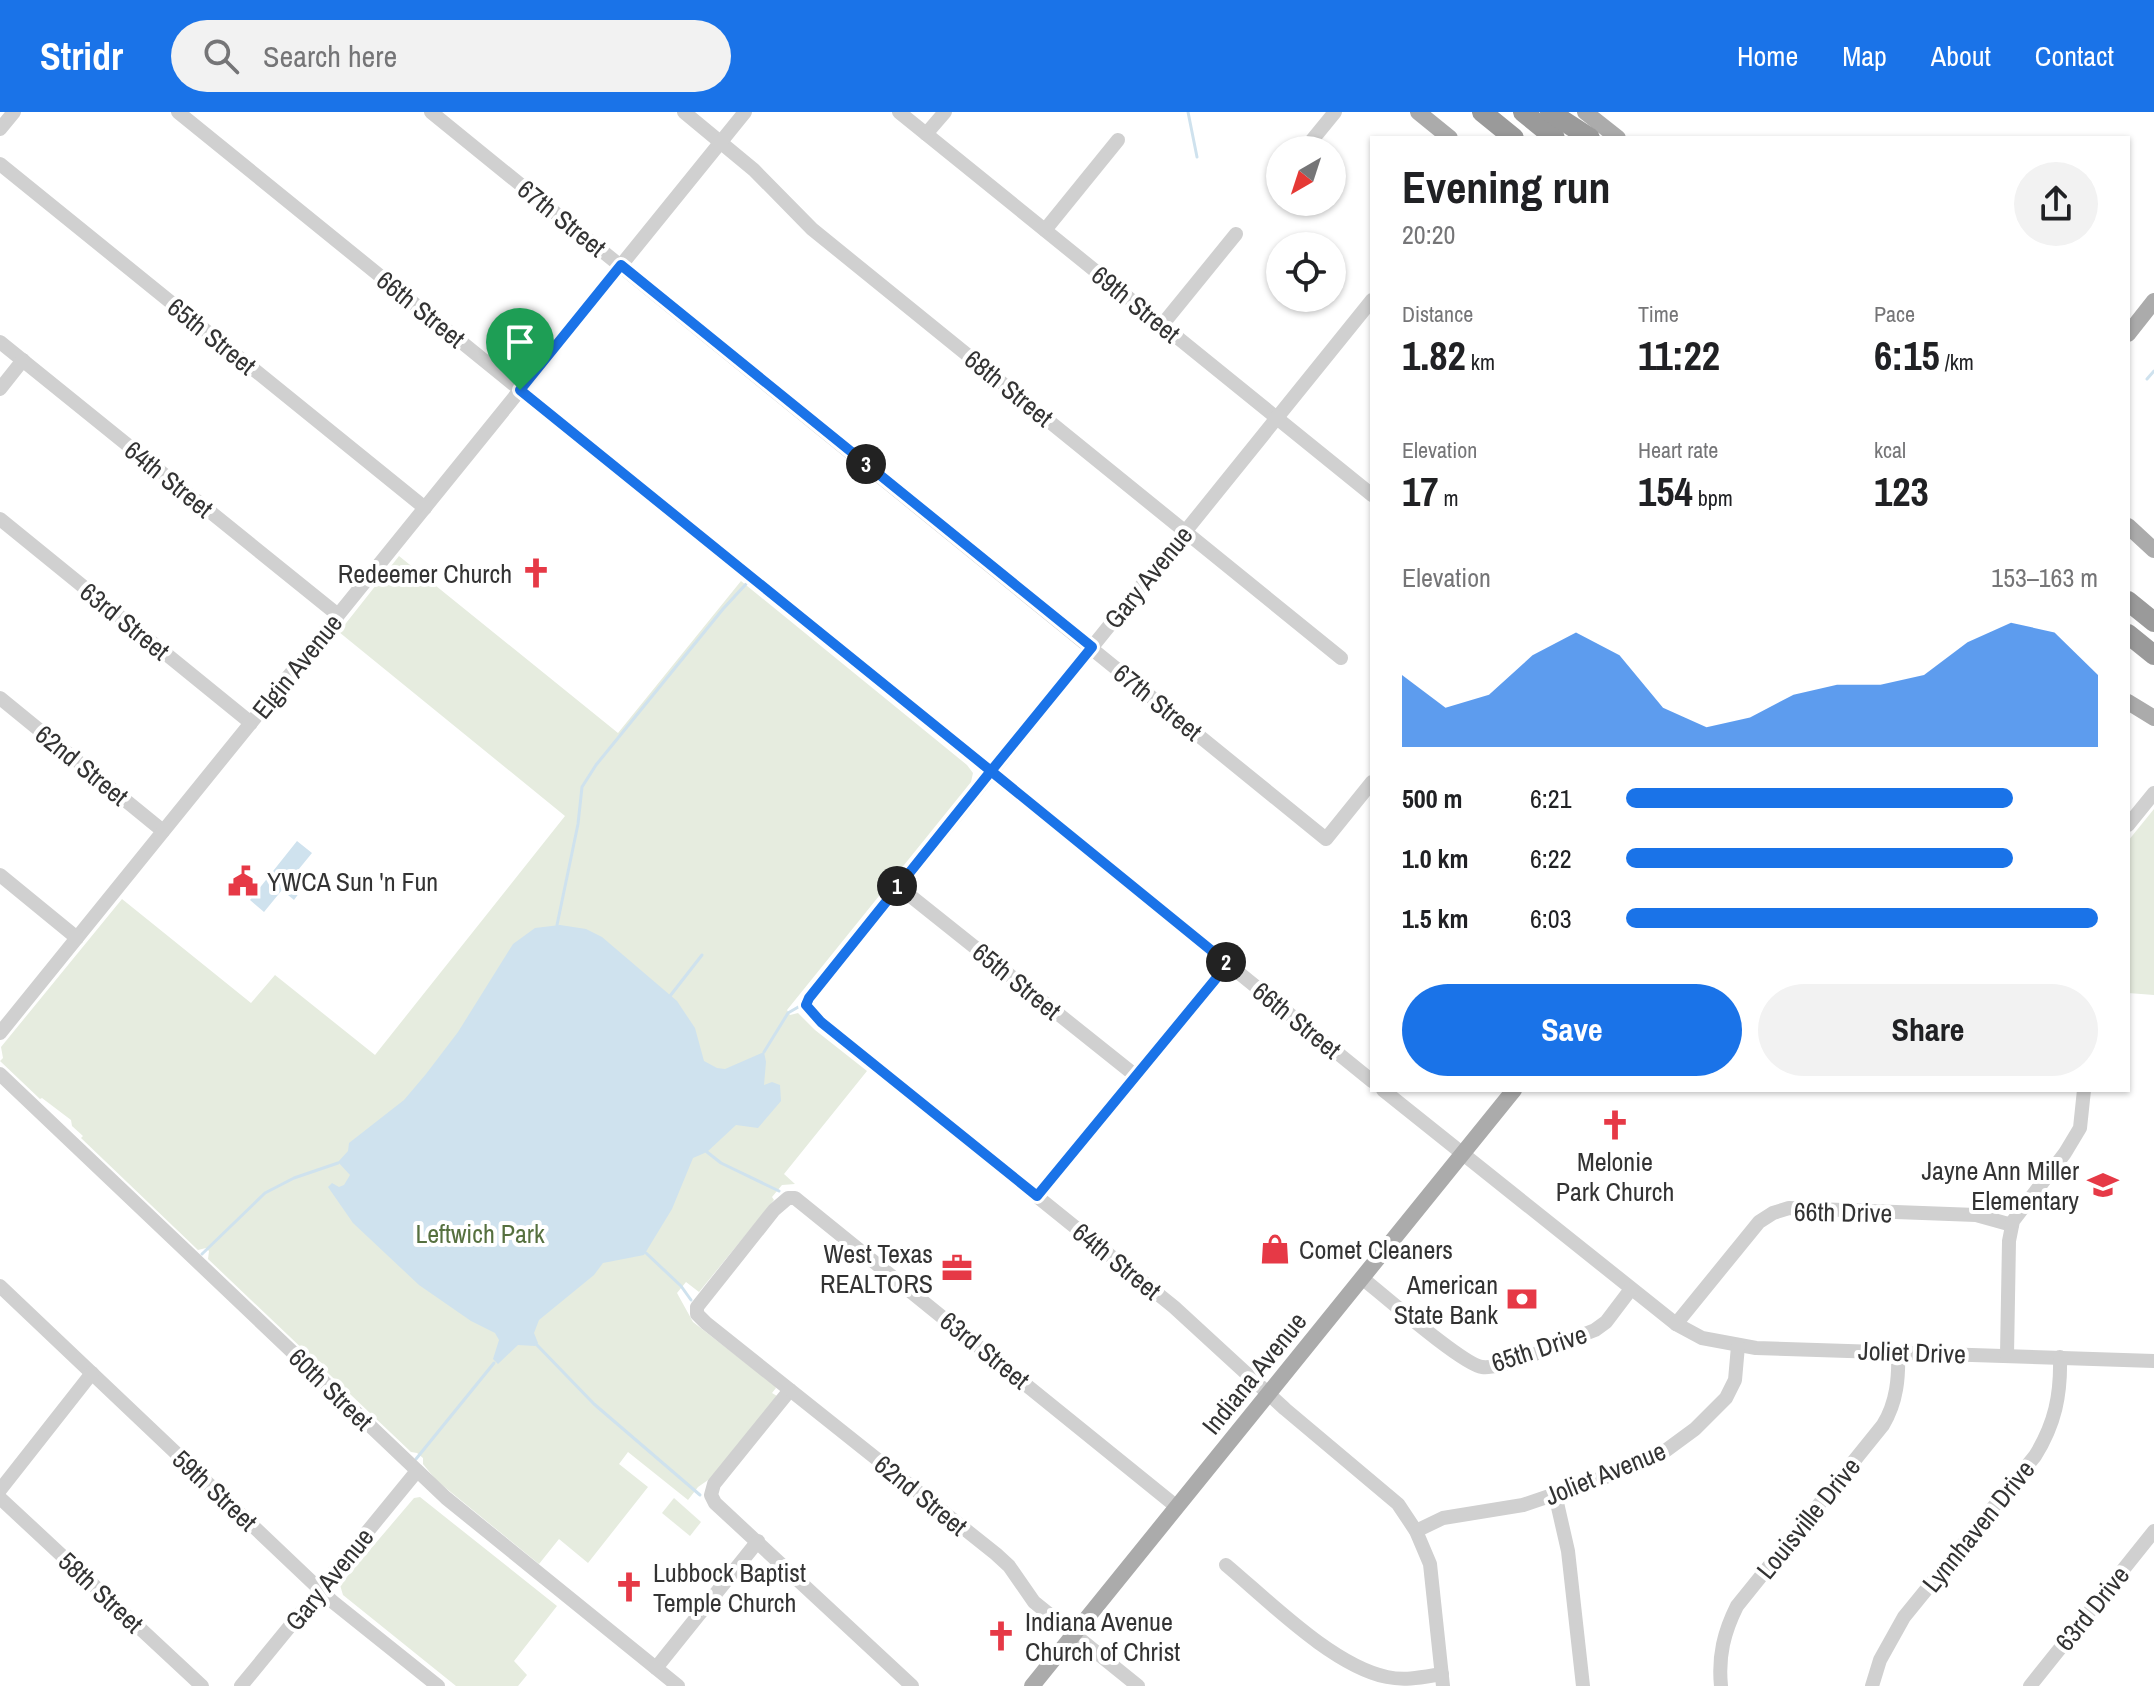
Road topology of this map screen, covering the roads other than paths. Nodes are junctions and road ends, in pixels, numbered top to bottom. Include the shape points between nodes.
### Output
1 (14, 112) edge
2 (178, 112) edge
3 (431, 112) edge
4 (684, 112) edge
5 (745, 112) edge
6 (899, 112) edge
7 (945, 112) edge
8 (1335, 112) edge
9 (1418, 112) edge
10 (1469, 112) edge
11 (1482, 112) edge
12 (1523, 112) edge
13 (1550, 112) edge
14 (1585, 112) edge
15 (0, 129) edge
16 (926, 134) junction
17 (1315, 136) edge
18 (1448, 136) edge
19 (1491, 136) edge
20 (1512, 136) edge
21 (1553, 136) edge
22 (1587, 136) edge
23 (1615, 136) edge
24 (1118, 140) dead end
25 (721, 142) junction
26 (0, 164) edge
27 (1045, 230) junction
28 (1236, 234) dead end
29 (621, 265) junction
30 (2154, 301) edge
31 (1370, 303) edge
32 (1162, 325) junction
33 (2130, 331) edge
34 (0, 342) edge
35 (23, 360) junction
36 (0, 389) edge
37 (520, 390) junction
38 (1277, 419) junction
39 (1370, 493) edge
40 (425, 508) junction
41 (0, 519) edge
42 (2130, 528) edge
43 (1186, 531) junction
44 (2154, 550) edge
45 (2130, 603) edge
46 (338, 615) junction
47 (2154, 622) edge
48 (2130, 636) edge
49 (1092, 647) junction
50 (2154, 655) edge
51 (1341, 658) dead end
52 (0, 698) edge
53 (2130, 703) edge
54 (2154, 718) edge
55 (251, 723) junction
56 (991, 771) junction
57 (1370, 784) edge
58 (2154, 793) edge
59 (2130, 823) edge
60 (163, 831) junction
61 (0, 875) edge
62 (898, 886) junction
63 (77, 938) junction
64 (1228, 964) junction
65 (806, 1005) joint
66 (0, 1033) edge
67 (0, 1074) edge
68 (1136, 1076) junction
69 (1370, 1079) edge
70 (1386, 1092) edge
71 (1512, 1092) edge
72 (2084, 1092) edge
73 (1463, 1153) junction
74 (1037, 1196) junction
75 (791, 1198) joint
76 (2012, 1225) junction
77 (1362, 1278) junction
78 (0, 1286) edge
79 (1631, 1289) junction
80 (1676, 1324) junction
81 (1738, 1346) junction
82 (1898, 1351) junction
83 (2007, 1355) junction
84 (2060, 1357) junction
85 (2154, 1361) edge
86 (92, 1373) junction
87 (790, 1390) junction
88 (1268, 1394) junction
89 (417, 1471) junction
90 (0, 1490) edge
91 (1555, 1494) junction
92 (0, 1498) edge
93 (1177, 1507) junction
94 (1416, 1531) junction
95 (2154, 1531) edge
96 (758, 1541) junction
97 (1226, 1565) dead end
98 (320, 1590) junction
99 (1074, 1635) junction
100 (656, 1668) junction
101 (1442, 1680) edge
102 (202, 1686) edge
103 (241, 1686) edge
104 (438, 1686) edge
105 (678, 1686) edge
106 (912, 1686) edge
107 (1032, 1686) edge
108 (1138, 1686) edge
109 (1583, 1686) edge
110 (1721, 1686) edge
111 (1872, 1686) edge
112 (2030, 1686) edge

1 - 15 street
2 - 37 street, 66th Street
3 - 29 street, 67th Street
4 - 25 street, 68th Street
5 - 25 street, Elgin Avenue
6 - 16 street, 69th Street
7 - 16 street
8 - 17 street
9 - 18 main road
10 - 19 highway
11 - 20 highway
12 - 21 highway
13 - 22 highway
14 - 23 main road
16 - 27 street, 69th Street
24 - 27 street
25 - 29 street, Elgin Avenue
25 - 43 street, 68th Street via 812,229
26 - 40 street, 65th Street
27 - 32 street, 69th Street
28 - 32 street
29 - 37 street, Elgin Avenue
29 - 49 street, 67th Street
30 - 33 main road
31 - 38 street, Gary Avenue
32 - 38 street, 69th Street
34 - 35 street, 64th Street
35 - 36 street
35 - 46 street, 64th Street
37 - 40 street, Elgin Avenue
37 - 56 street, 66th Street
38 - 39 street, 69th Street
38 - 43 street, Gary Avenue
40 - 46 street, Elgin Avenue
41 - 55 street, 63rd Street
42 - 44 main road
43 - 49 street, Gary Avenue
43 - 51 street, 68th Street
45 - 47 highway
46 - 55 street, Elgin Avenue
48 - 50 highway
49 - 56 street, Gary Avenue
49 - 57 street, 67th Street via 1326,839
52 - 60 street, 62nd Street
53 - 54 main road
55 - 60 street, Elgin Avenue
56 - 62 street, Gary Avenue
56 - 64 street, 66th Street
58 - 59 street
60 - 63 street, Elgin Avenue
61 - 63 street
62 - 65 street, Gary Avenue
62 - 68 street, 65th Street
63 - 66 street, Elgin Avenue
64 - 68 street
64 - 69 street, 66th Street
65 - 74 street, 64th Street
67 - 89 street, 60th Street
68 - 74 street
70 - 73 street
71 - 73 main road, Indiana Avenue
72 - 76 street via 2080,1128
73 - 77 main road, Indiana Avenue
73 - 79 street
74 - 88 street, 64th Street via 1174,1307
75 - 87 street, 62nd Street via 774,1210 697,1311
75 - 93 street, 63rd Street
76 - 80 street, 66th Drive via 1976,1215 1789,1208 1759,1222
76 - 83 street
77 - 79 street, 65th Drive via 1481,1373 1595,1330
77 - 88 main road, Indiana Avenue
78 - 86 street, 59th Street
79 - 80 street
80 - 81 street, Joliet Drive via 1702,1338
81 - 82 street, Joliet Drive
81 - 91 street, Joliet Avenue via 1731,1390 1695,1429 1640,1464
82 - 83 street, Joliet Drive
82 - 110 street, Louisville Drive via 1896,1391 1883,1425 1737,1606 1720,1653
83 - 84 street, Joliet Drive
84 - 85 street, Joliet Drive
84 - 111 street, Lynnhaven Drive via 2057,1408 2048,1436 1904,1617
86 - 90 street
86 - 98 street, 59th Street
87 - 96 street via 714,1484 711,1495
87 - 99 street, 62nd Street via 996,1554 1034,1602
88 - 93 main road, Indiana Avenue
88 - 94 street, 64th Street via 1398,1504
89 - 98 street, Gary Avenue
89 - 100 street, 60th Street
91 - 94 street, Joliet Avenue via 1503,1510 1443,1518
91 - 109 street via 1568,1551
92 - 102 street, 58th Street
93 - 99 main road, Indiana Avenue
94 - 101 street, 64th Street via 1430,1564
95 - 112 street, 63rd Drive
96 - 100 street
96 - 106 street
97 - 101 street via 1348,1663 1387,1677
98 - 103 street, Gary Avenue
98 - 104 street, 59th Street
99 - 107 main road, Indiana Avenue
99 - 108 street, 62nd Street
100 - 105 street, 60th Street

